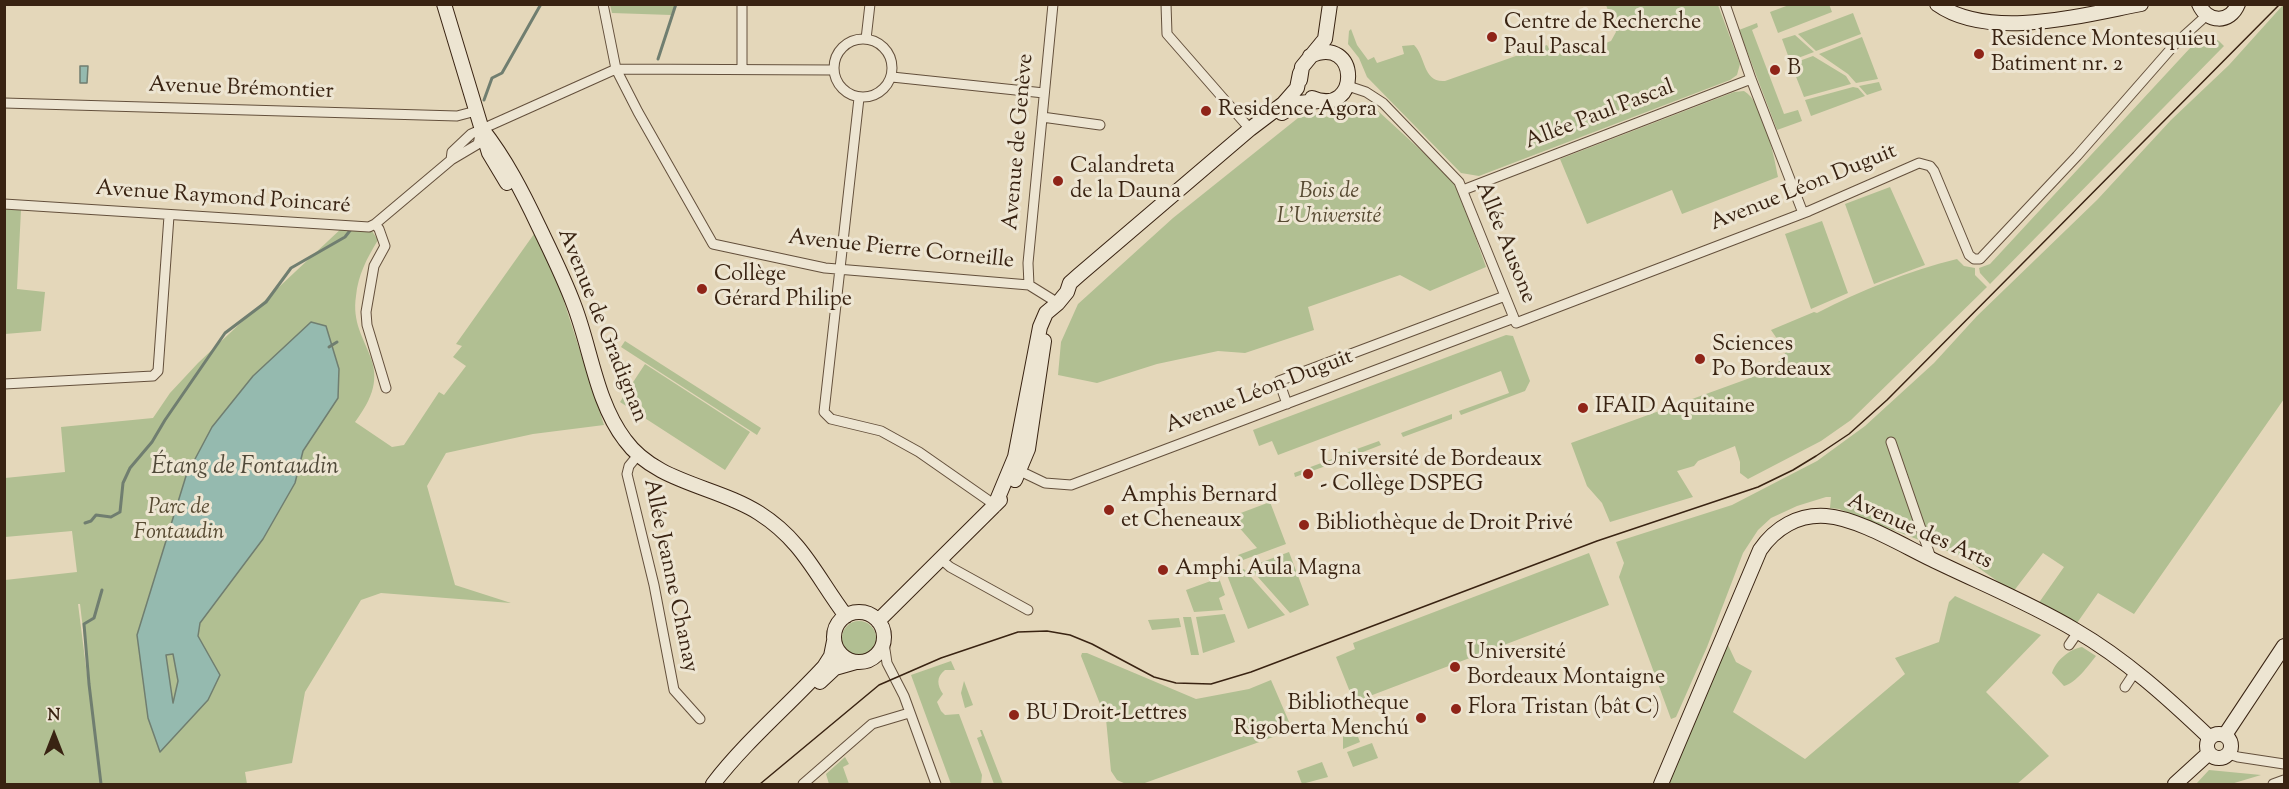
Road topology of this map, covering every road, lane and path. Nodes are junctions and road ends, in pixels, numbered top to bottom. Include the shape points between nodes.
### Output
1 (444, 4) edge
2 (603, 4) edge
3 (742, 4) edge
4 (870, 4) edge
5 (1053, 4) edge
6 (1166, 4) edge
7 (1330, 4) edge
8 (1337, 4) edge
9 (1725, 4) edge
10 (1936, 4) edge
11 (2141, 4) edge
12 (2238, 4) edge
13 (2203, 10) edge
14 (866, 39) junction
15 (1310, 56) junction
16 (1342, 59) junction
17 (616, 69) junction
18 (742, 69) junction
19 (834, 70) junction
20 (1300, 73) junction
21 (892, 77) junction
22 (1751, 79) junction
23 (1348, 86) junction
24 (1044, 93) junction
25 (859, 98) junction
26 (1319, 100) junction
27 (4, 103) edge
28 (476, 111) junction
29 (1042, 117) junction
30 (1100, 125) dead end
31 (482, 129) junction
32 (1250, 129) junction
33 (1463, 190) junction
34 (4, 204) edge
35 (1803, 213) junction
36 (169, 216) junction
37 (375, 224) junction
38 (840, 268) junction
39 (1029, 285) junction
40 (1505, 296) junction
41 (1063, 297) junction
42 (1515, 321) junction
43 (4, 384) edge
44 (386, 388) dead end
45 (1287, 404) junction
46 (1891, 442) dead end
47 (638, 454) junction
48 (1020, 471) junction
49 (995, 505) junction
50 (1930, 558) junction
51 (941, 559) junction
52 (1028, 610) dead end
53 (846, 616) junction
54 (878, 621) junction
55 (2078, 632) junction
56 (834, 642) junction
57 (884, 643) junction
58 (2069, 645) dead end
59 (2284, 646) edge
60 (856, 662) junction
61 (2135, 672) junction
62 (2125, 687) dead end
63 (909, 713) junction
64 (700, 719) dead end
65 (2225, 735) junction
66 (2211, 738) junction
67 (2209, 753) junction
68 (2229, 754) junction
69 (2284, 764) edge
70 (2284, 780) edge
71 (713, 784) edge
72 (721, 784) edge
73 (803, 784) edge
74 (936, 784) edge
75 (1661, 784) edge
76 (2175, 784) edge
77 (2273, 784) edge

1 - 28 main road, Avenue de Gradignan
2 - 17 street, Avenue Pierre Corneille
3 - 18 street
4 - 14 street
5 - 24 street, Avenue de Genève
6 - 32 street via 1167,34
7 - 15 main road via 1325,39
8 - 16 main road via 1334,40
9 - 22 street
10 - 11 main road via 1981,21 2018,23
12 - 13 main road via 2226,18 2219,19
13 - 35 street, Avenue Léon Duguit via 2077,156 1980,259 1969,255 1934,171 1926,165 1915,164
14 - 19 street via 841,49
14 - 21 street via 888,52
15 - 16 main road via 1326,52
15 - 20 main road
16 - 23 main road via 1349,72
17 - 18 street
17 - 31 street
17 - 38 street, Avenue Pierre Corneille via 713,244
18 - 19 street
19 - 25 street via 842,89
20 - 26 main road via 1302,87
20 - 32 main road via 1292,95
21 - 24 street
21 - 25 street via 881,92
22 - 33 street, Allée Paul Pascal
22 - 35 street
23 - 26 main road via 1333,100
23 - 33 street, Allée Ausone via 1383,103 1448,168
24 - 29 street, Avenue de Genève
25 - 38 street
26 - 41 main road via 1298,103 1263,128
27 - 28 street, Avenue Brémontier via 457,116
28 - 31 main road, Avenue de Gradignan
29 - 30 street
29 - 39 street, Avenue de Genève
31 - 37 street, Avenue Raymond Poincaré via 478,144 451,160
31 - 47 main road, Avenue de Gradignan via 531,207 574,305 608,409 626,442
32 - 41 main road via 1070,282
33 - 40 street, Allée Ausone
34 - 36 street, Avenue Raymond Poincaré
35 - 42 street, Avenue Léon Duguit
36 - 37 street, Avenue Raymond Poincaré via 360,227
36 - 43 street via 158,371 153,376
37 - 44 street via 385,246 374,267 367,325
38 - 39 street, Avenue Pierre Corneille
38 - 49 street via 824,412 831,418 881,432 919,452
39 - 41 street
40 - 42 street, Allée Ausone
40 - 45 street via 1279,381
41 - 48 main road via 1044,343 1028,450
41 - 49 main road via 1046,313 1040,327 1015,457
42 - 45 street, Avenue Léon Duguit
45 - 48 street, Avenue Léon Duguit via 1071,485 1045,483
46 - 50 street
47 - 53 main road, Avenue de Gradignan via 664,471 757,511 775,524 810,560
47 - 64 street, Allée Jeanne Chanay via 627,474 674,690
48 - 49 main road via 1010,490
49 - 51 main road
50 - 55 main road, Avenue des Arts
50 - 75 main road, Avenue des Arts via 1838,518 1808,517 1778,530 1755,559
51 - 52 street
51 - 54 main road
53 - 54 main road via 866,613
53 - 56 main road via 836,627
54 - 57 main road
55 - 58 street
55 - 61 main road, Avenue des Arts
56 - 60 main road via 842,656
56 - 71 main road via 824,667 759,731
57 - 60 main road via 871,659
57 - 63 street via 887,663
59 - 65 main road
60 - 72 main road via 830,672 747,751
61 - 62 street
61 - 66 main road, Avenue des Arts
63 - 73 street via 866,729
63 - 74 street
65 - 66 main road
65 - 68 main road via 2231,742
66 - 67 main road via 2207,745
67 - 68 main road via 2219,759
67 - 76 main road
68 - 69 street
70 - 77 street

